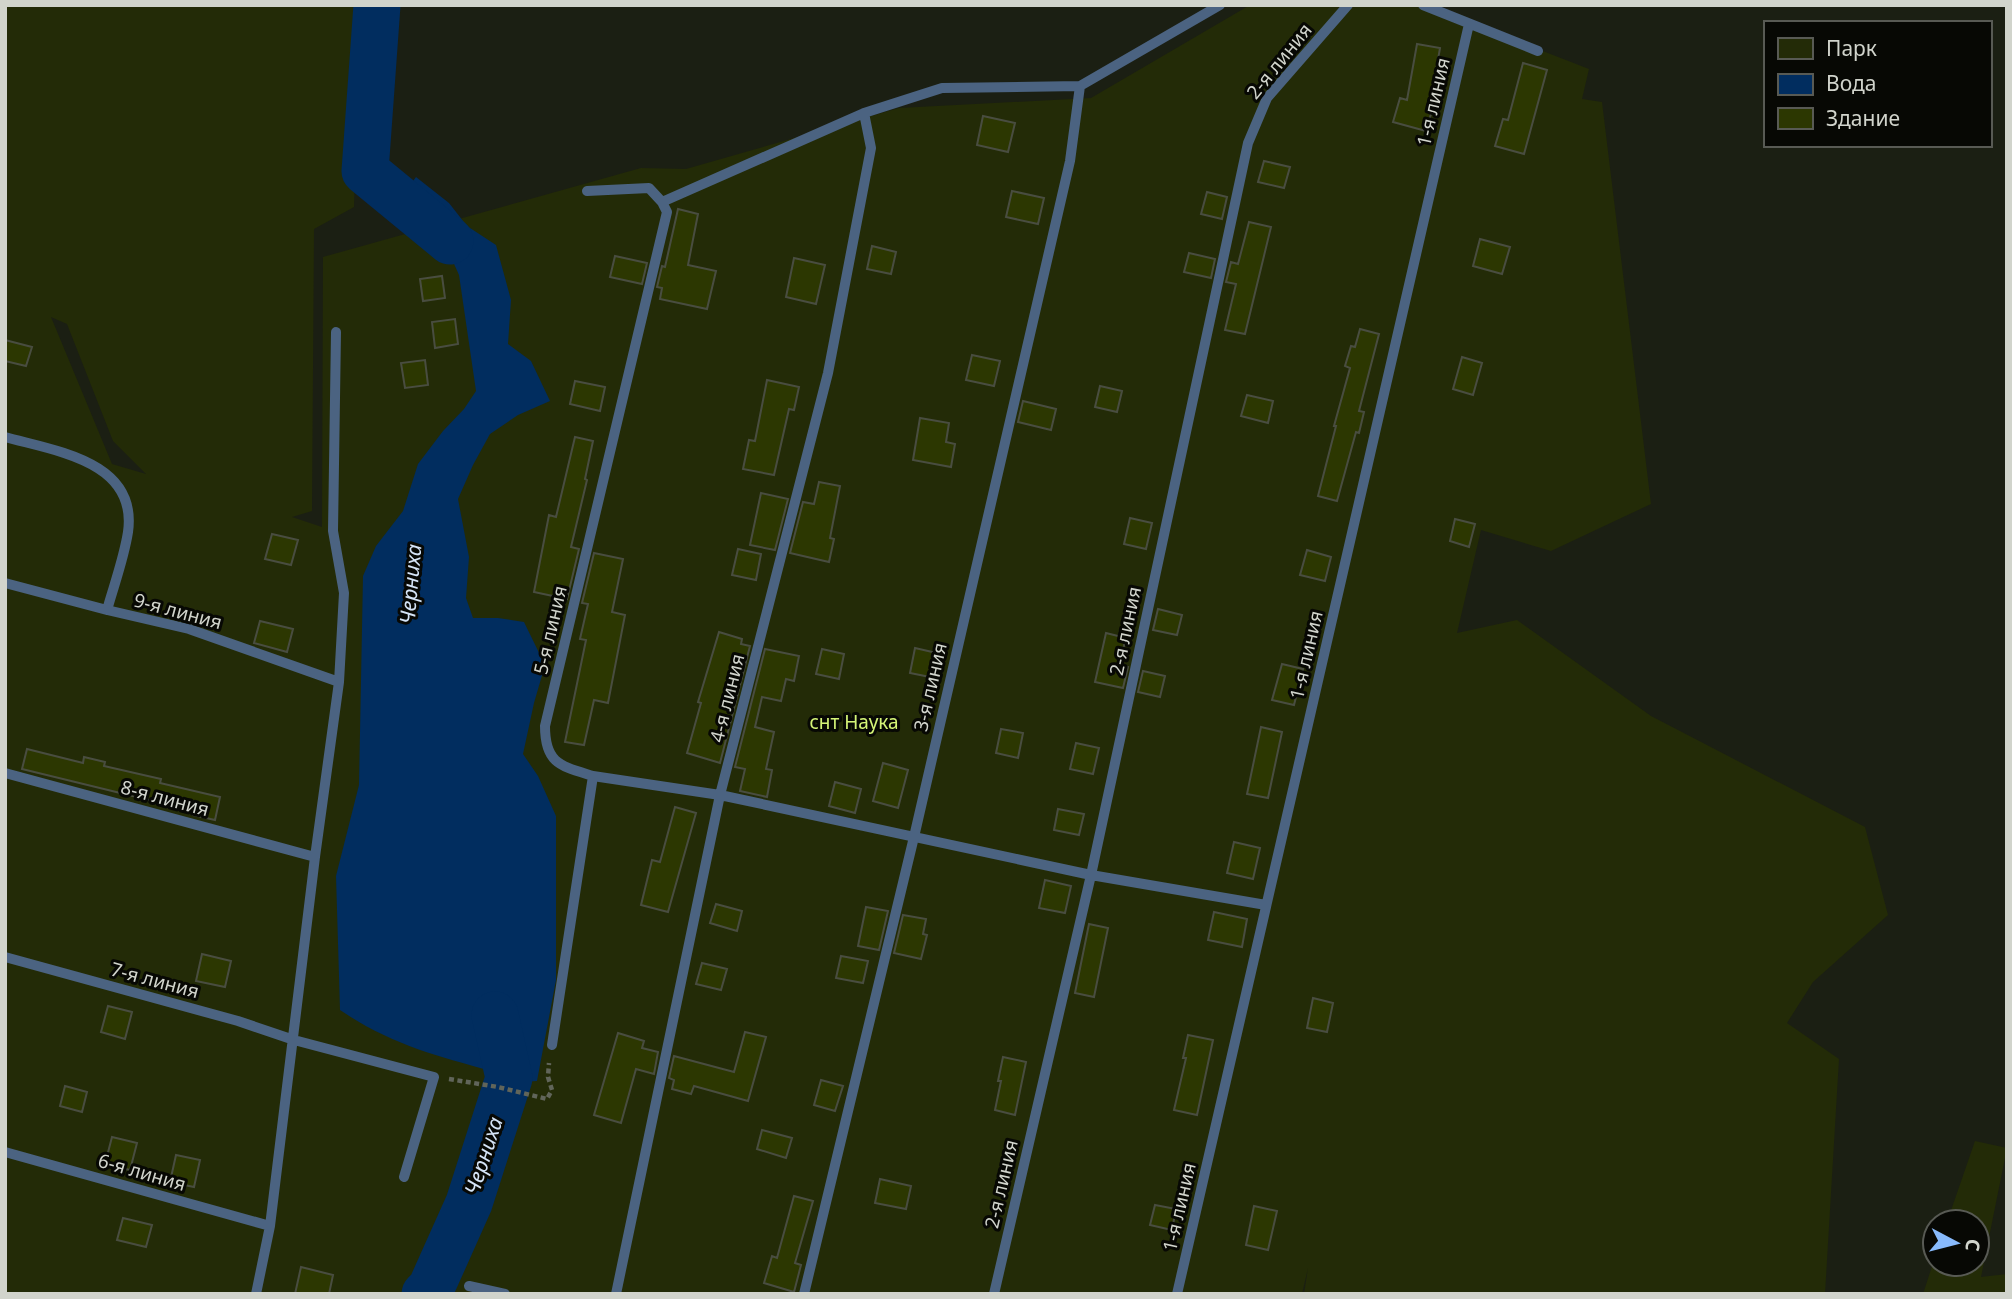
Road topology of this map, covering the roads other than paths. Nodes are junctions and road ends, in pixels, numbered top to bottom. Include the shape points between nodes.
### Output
1 (1220, 5) edge
2 (1348, 5) edge
3 (1423, 5) edge
4 (1469, 24) junction
5 (1538, 51) dead end
6 (1080, 86) junction
7 (864, 113) junction
8 (587, 191) dead end
9 (662, 202) junction
10 (336, 332) dead end
11 (5, 437) edge
12 (5, 583) edge
13 (107, 610) junction
14 (340, 682) junction
15 (5, 773) edge
16 (593, 776) junction
17 (720, 795) junction
18 (914, 837) junction
19 (315, 857) junction
20 (1091, 875) junction
21 (1266, 905) junction
22 (5, 957) edge
23 (294, 1040) junction
24 (552, 1045) road end
25 (5, 1152) edge
26 (404, 1177) dead end
27 (270, 1226) junction
28 (469, 1286) dead end
29 (256, 1294) edge
30 (505, 1294) edge
31 (616, 1294) edge
32 (804, 1294) edge
33 (994, 1294) edge
34 (1177, 1294) edge

1 - 6 lane
2 - 20 lane, 2-я линия via 1267,98 1248,144
3 - 4 lane
4 - 5 lane
4 - 21 lane, 1-я линия
6 - 7 lane via 942,88
6 - 18 lane, 3-я линия via 1070,161
7 - 9 lane
7 - 17 lane, 4-я линия via 871,148 828,373
8 - 9 lane via 649,188
9 - 16 lane, 5-я линия via 667,212 545,726 545,742 554,760 564,768
10 - 14 lane via 333,531 344,593
11 - 13 lane via 90,462 122,492 128,532
12 - 13 lane, 9-я линия
13 - 14 lane, 9-я линия via 189,629
14 - 19 lane
15 - 19 lane, 8-я линия
16 - 17 lane
16 - 24 lane
17 - 18 lane
17 - 31 lane, 4-я линия
18 - 20 lane
18 - 32 lane, 3-я линия
19 - 23 lane
20 - 21 lane
20 - 33 lane, 2-я линия
21 - 34 lane, 1-я линия
22 - 23 lane, 7-я линия
23 - 26 lane, 7-я линия via 434,1077
23 - 27 lane
25 - 27 lane, 6-я линия
27 - 29 lane
28 - 30 lane

